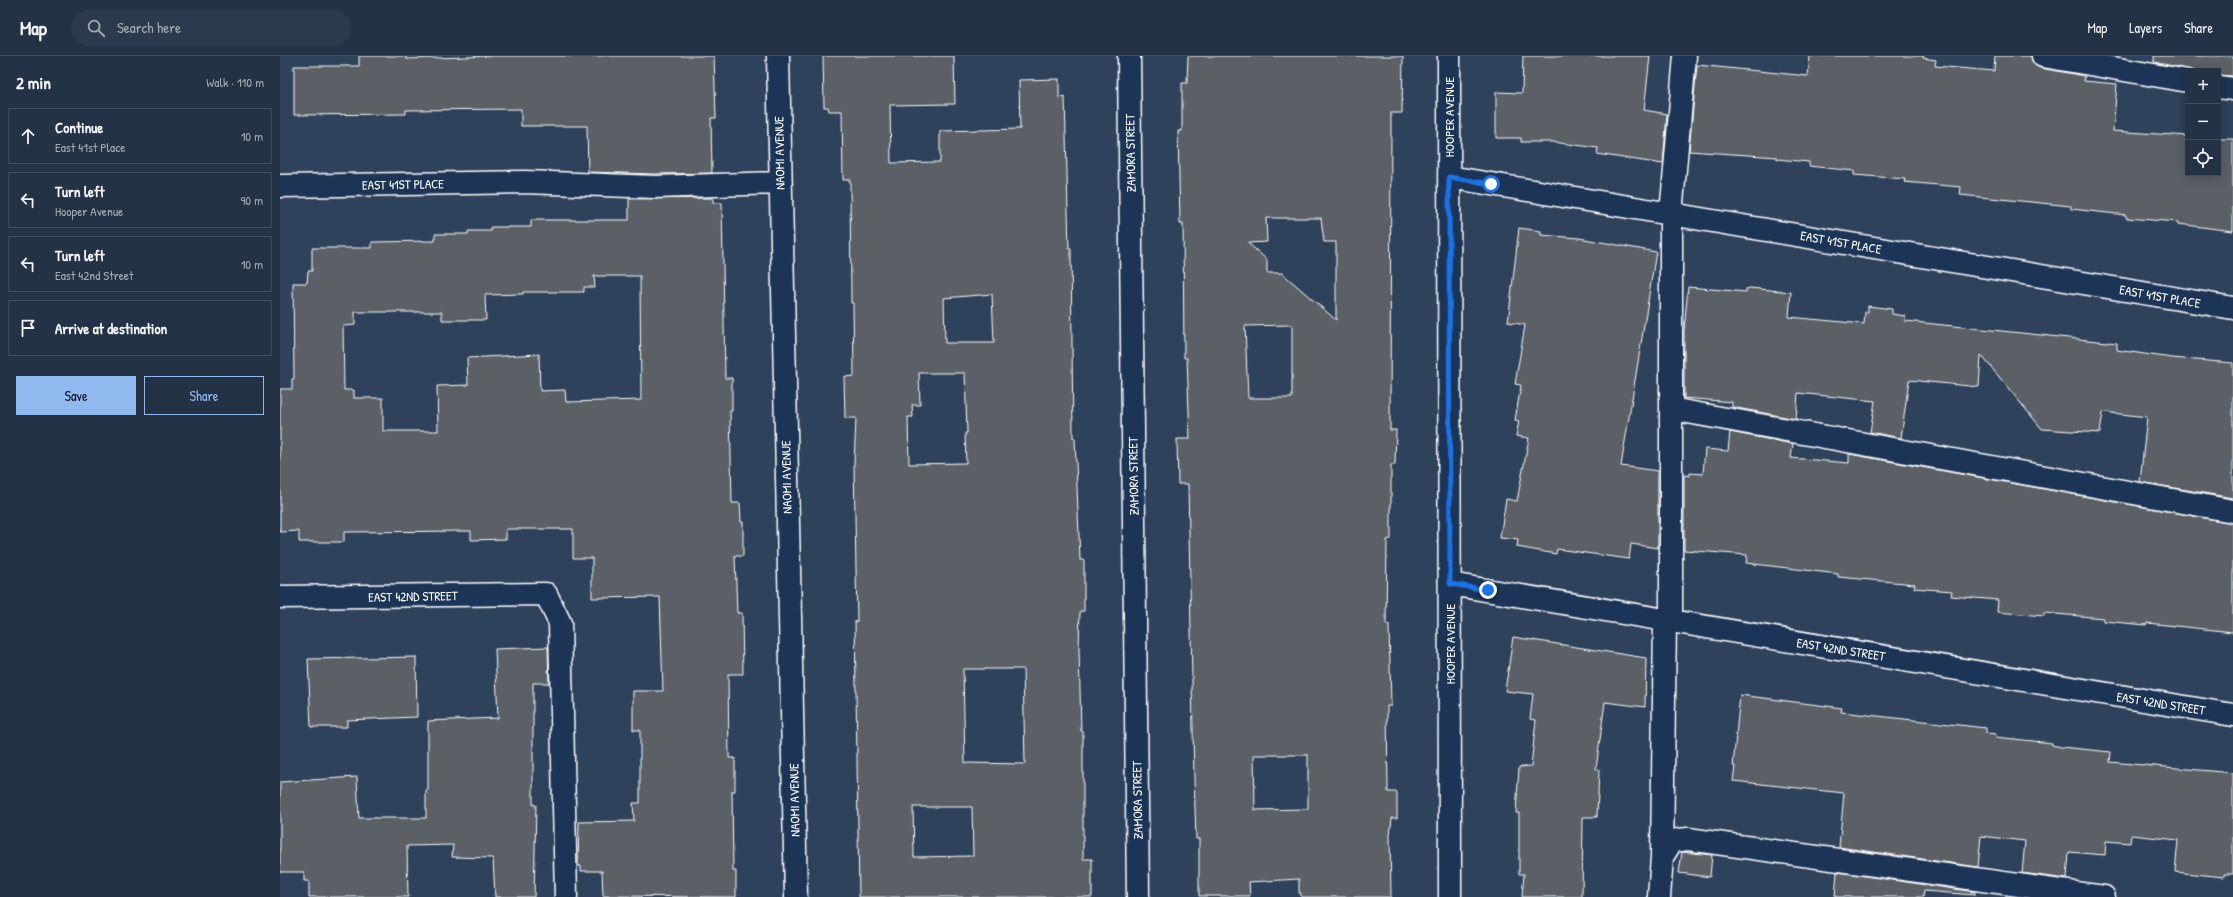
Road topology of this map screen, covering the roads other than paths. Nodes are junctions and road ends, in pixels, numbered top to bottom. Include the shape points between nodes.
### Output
1 (778, 56) edge
2 (1129, 56) edge
3 (1448, 56) edge
4 (1685, 56) edge
5 (2043, 56) edge
6 (2185, 80) edge
7 (2221, 87) edge
8 (2233, 89) edge
9 (1449, 177) junction
10 (779, 183) junction
11 (280, 186) edge
12 (1671, 214) junction
13 (2233, 308) edge
14 (1671, 409) junction
15 (2233, 511) edge
16 (1450, 584) junction
17 (280, 597) edge
18 (1668, 620) junction
19 (2233, 715) edge
20 (1662, 857) junction
21 (566, 897) edge
22 (796, 897) edge
23 (1138, 897) edge
24 (1450, 897) edge
25 (1659, 897) edge
26 (2104, 897) edge

1 - 10 street, NAOMI AVENUE
2 - 23 street, ZAMORA STREET
3 - 9 street, HOOPER AVENUE
4 - 12 street
5 - 6 street
7 - 8 street
9 - 12 street, EAST 41ST PLACE
9 - 16 street, HOOPER AVENUE
10 - 11 street, EAST 41ST PLACE via 655,187 526,182
10 - 22 street, NAOMI AVENUE
12 - 13 street, EAST 41ST PLACE
12 - 14 street
14 - 15 street
14 - 18 street
16 - 18 street, EAST 42ND STREET
16 - 24 street, HOOPER AVENUE
17 - 21 street, EAST 42ND STREET via 546,594 560,623
18 - 19 street, EAST 42ND STREET
18 - 20 street
20 - 25 street
20 - 26 street via 1672,841 1688,839

